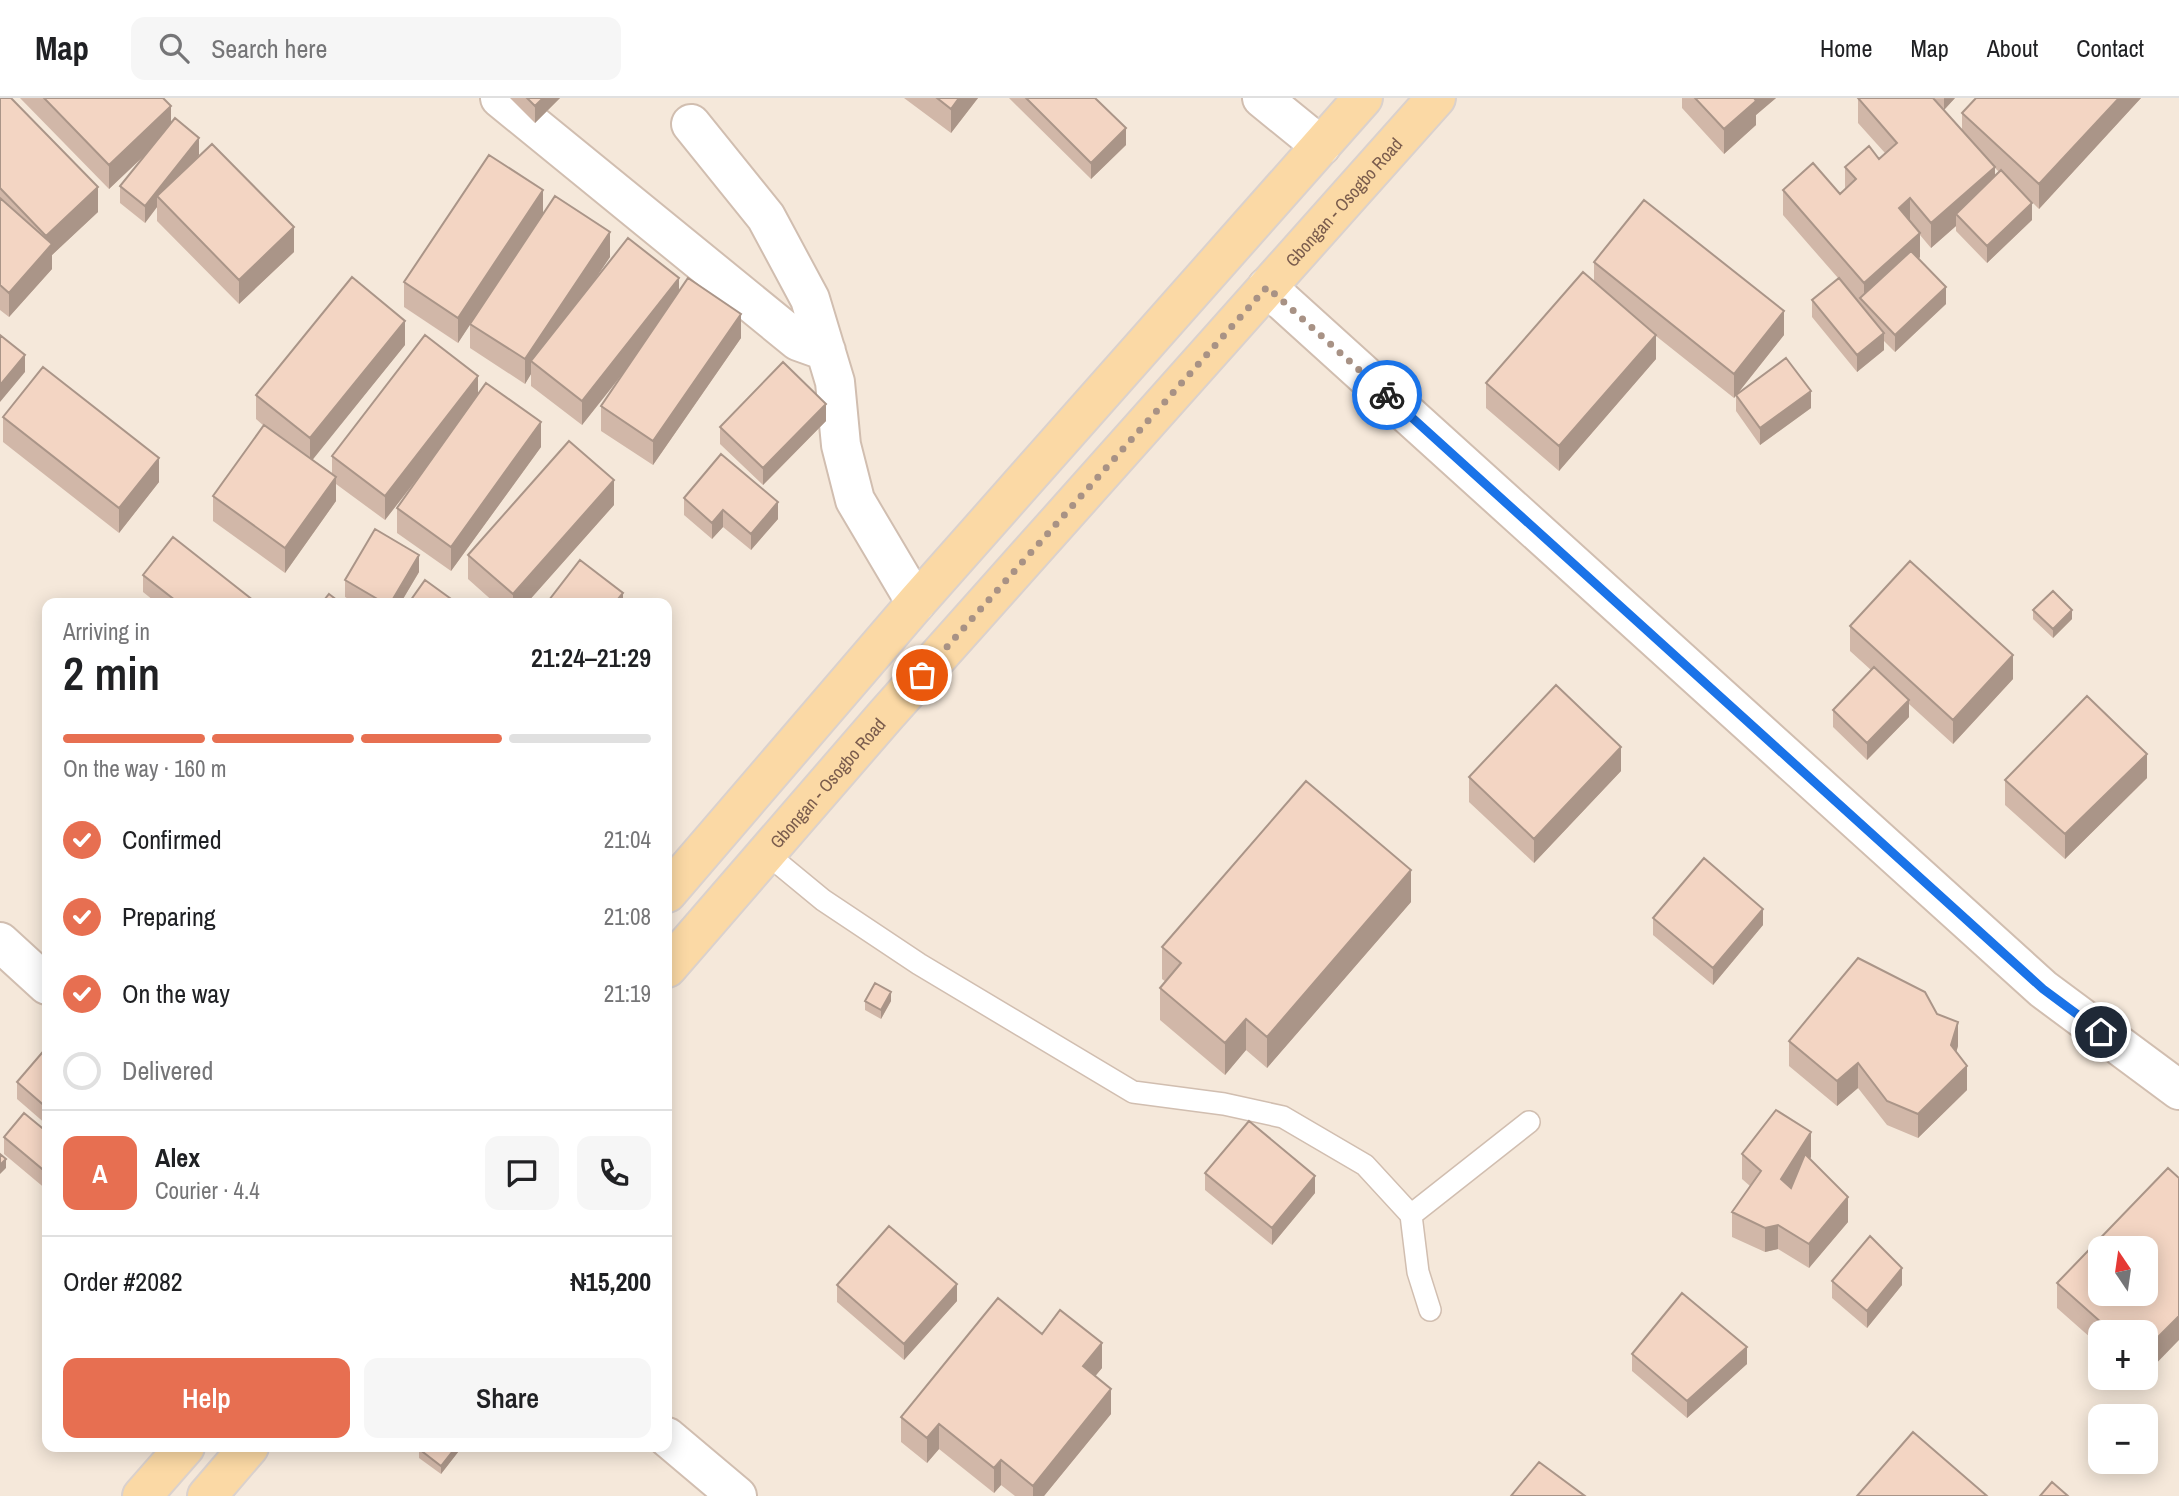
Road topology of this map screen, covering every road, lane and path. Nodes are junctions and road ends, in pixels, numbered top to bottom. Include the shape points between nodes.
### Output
1 (500, 98) edge
2 (1262, 98) edge
3 (1363, 98) edge
4 (1436, 98) edge
5 (691, 124) dead end
6 (1321, 146) junction
7 (1267, 287) junction
8 (825, 351) junction
9 (916, 603) junction
10 (766, 853) junction
11 (672, 886) edge
12 (0, 942) edge
13 (672, 962) edge
14 (42, 980) edge
15 (2179, 1090) edge
16 (1529, 1122) dead end
17 (1411, 1215) junction
18 (1430, 1310) dead end
19 (672, 1441) edge
20 (181, 1452) edge
21 (246, 1452) edge
22 (142, 1496) edge
23 (207, 1496) edge
24 (737, 1496) edge

1 - 8 street via 798,341
2 - 6 street
3 - 6 main road
4 - 7 main road, Gbongan - Osogbo Road
5 - 8 street via 766,217 810,299
6 - 9 main road
7 - 10 main road, Gbongan - Osogbo Road
7 - 15 street via 2043,989
8 - 9 street via 835,382 841,446 855,500
9 - 11 main road
10 - 13 main road, Gbongan - Osogbo Road
10 - 17 lane via 823,900 919,964 1133,1092 1283,1117 1365,1165
12 - 14 street
16 - 17 lane
17 - 18 lane via 1418,1272
19 - 24 street
20 - 22 main road
21 - 23 main road

